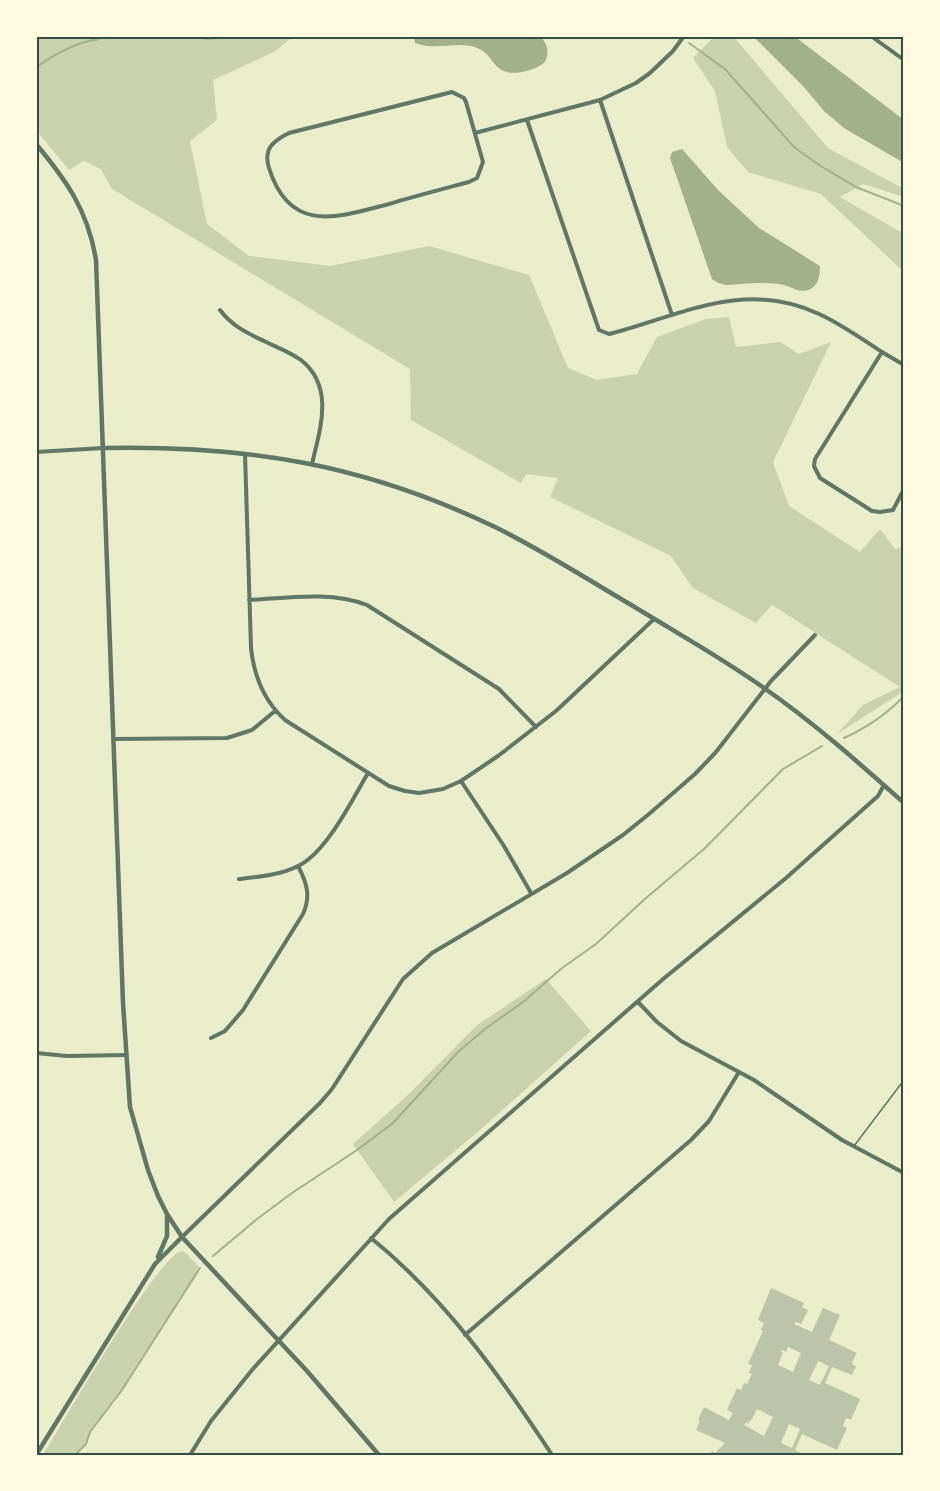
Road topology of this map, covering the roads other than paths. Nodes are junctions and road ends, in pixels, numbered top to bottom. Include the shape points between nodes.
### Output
1 (684, 36) edge
2 (871, 36) edge
3 (904, 60) edge
4 (600, 100) junction
5 (527, 120) junction
6 (475, 133) junction
7 (36, 144) edge
8 (220, 310) dead end
9 (672, 315) junction
10 (882, 352) junction
11 (904, 365) edge
12 (102, 448) junction
13 (36, 452) edge
14 (244, 453) junction
15 (312, 464) junction
16 (904, 489) edge
17 (249, 600) junction
18 (654, 619) junction
19 (815, 635) dead end
20 (765, 688) junction
21 (275, 711) junction
22 (536, 727) junction
23 (114, 739) junction
24 (368, 773) junction
25 (461, 781) junction
26 (884, 785) junction
27 (904, 803) edge
28 (298, 866) junction
29 (239, 879) dead end
30 (531, 894) junction
31 (638, 1002) junction
32 (211, 1038) dead end
33 (36, 1053) edge
34 (126, 1054) junction
35 (739, 1072) junction
36 (904, 1080) edge
37 (854, 1147) junction
38 (904, 1173) edge
39 (167, 1214) junction
40 (182, 1237) junction
41 (371, 1238) junction
42 (155, 1264) junction
43 (465, 1335) junction
44 (280, 1341) junction
45 (36, 1455) edge
46 (190, 1455) edge
47 (379, 1455) edge
48 (552, 1455) edge

1 - 4 street via 673,51 636,83
2 - 3 street
4 - 5 street
4 - 9 street
5 - 6 street
5 - 9 street via 599,330 609,334
6 - 6 street via 483,162 477,178 341,217 319,217 291,206 279,193 268,165 268,150 276,139 289,133 452,92 464,98
7 - 12 street via 71,189 91,235 97,276
8 - 15 street via 243,331 295,356 315,377 322,395 323,415
9 - 10 street via 724,300 760,298 788,302 819,314
10 - 11 street
10 - 16 street via 814,466 820,478 872,511 892,510
12 - 13 street
12 - 14 street
12 - 23 street
14 - 15 street
14 - 17 street
15 - 18 street via 394,486 472,516
17 - 21 street via 254,669
17 - 22 street via 332,596 367,605 499,688
18 - 20 street
18 - 22 street
19 - 20 street
20 - 26 street
20 - 30 street via 695,774 623,835
21 - 23 street via 252,730 227,738
21 - 24 street
22 - 25 street
23 - 34 street
24 - 25 street via 389,786 419,793
24 - 28 street via 323,844
25 - 30 street
26 - 27 street
26 - 31 street via 878,796 795,871
28 - 29 street
28 - 32 street via 308,887 303,914 243,1010 225,1031
30 - 40 street via 448,942 415,967 320,1104
31 - 35 street via 670,1033
31 - 41 street
33 - 34 street
34 - 39 street via 134,1124
35 - 37 street
35 - 43 street via 709,1121 691,1140
36 - 37 lane
37 - 38 street
39 - 40 street
39 - 42 street via 167,1236
40 - 42 street
40 - 44 street
41 - 43 street via 428,1292
41 - 44 street
42 - 45 street
43 - 48 street via 507,1386
44 - 46 street via 211,1421
44 - 47 street

